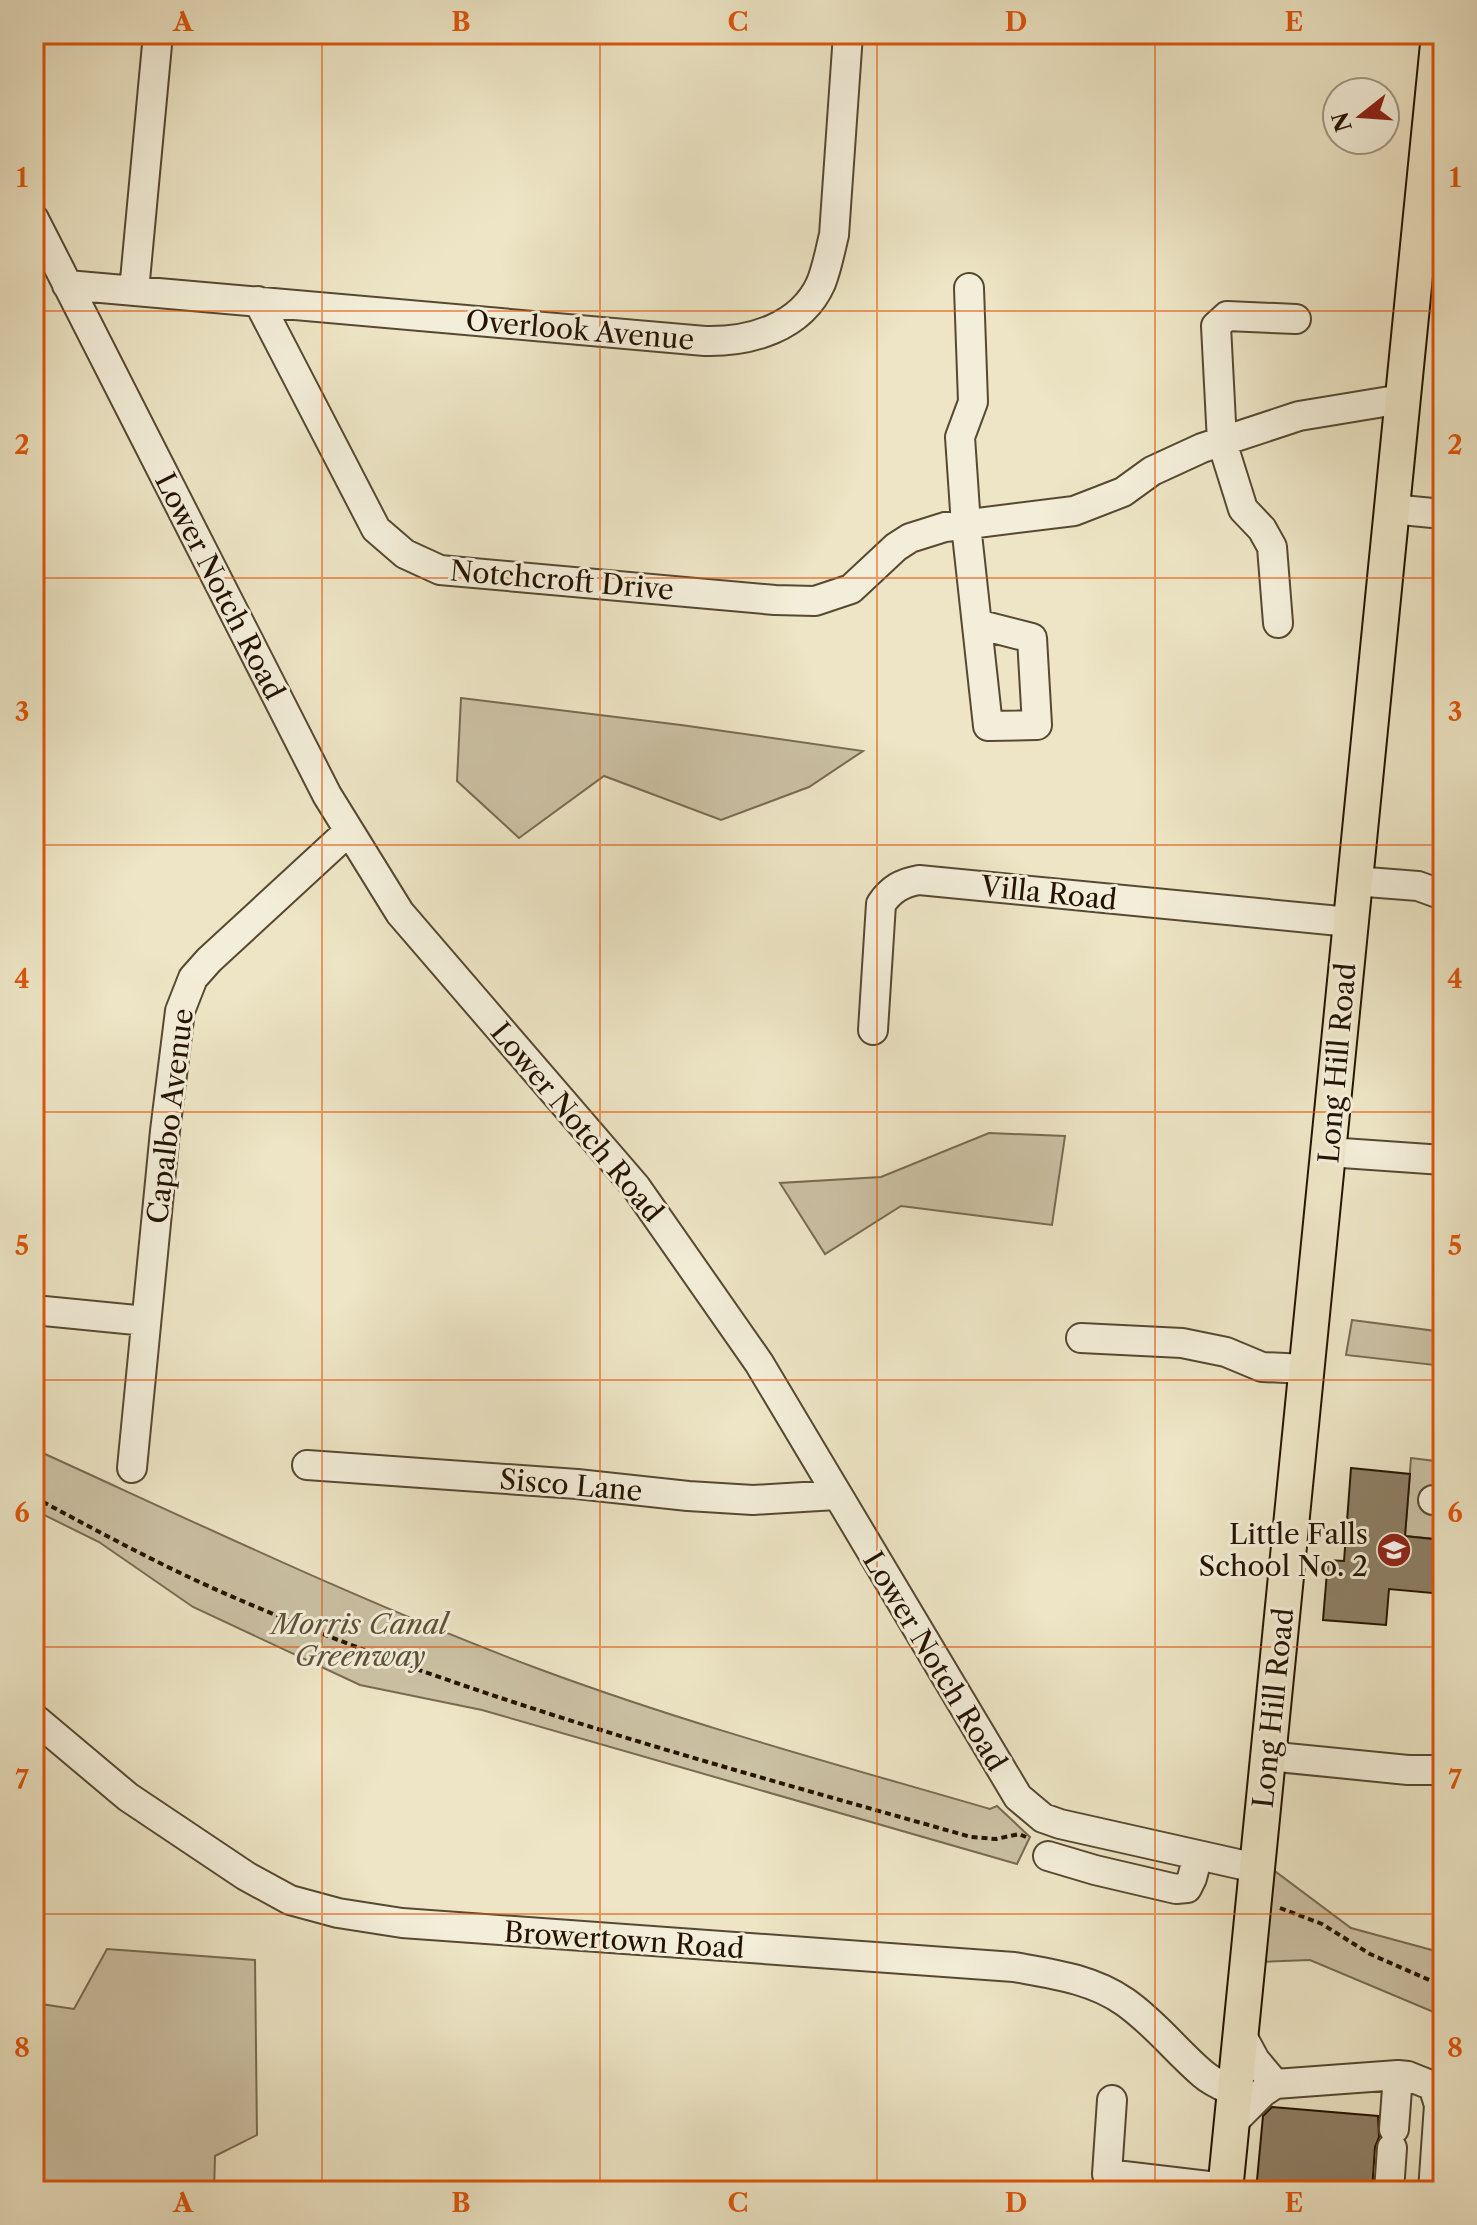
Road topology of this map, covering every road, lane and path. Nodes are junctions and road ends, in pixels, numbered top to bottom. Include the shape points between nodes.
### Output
1 (158, 34) edge
2 (848, 34) edge
3 (1439, 34) edge
4 (34, 219) edge
5 (67, 285) junction
6 (969, 288) dead end
7 (134, 291) junction
8 (258, 301) junction
9 (1296, 319) dead end
10 (1402, 399) junction
11 (1222, 442) junction
12 (1391, 509) junction
13 (1443, 514) edge
14 (956, 526) junction
15 (1278, 623) dead end
16 (977, 624) dead end
17 (349, 831) junction
18 (1354, 881) junction
19 (1443, 895) edge
20 (1350, 922) junction
21 (873, 1030) dead end
22 (1328, 1152) junction
23 (1443, 1160) edge
24 (34, 1310) edge
25 (146, 1321) junction
26 (1081, 1338) dead end
27 (1307, 1369) junction
28 (307, 1465) dead end
29 (132, 1468) dead end
30 (836, 1495) junction
31 (34, 1497) edge
32 (34, 1718) edge
33 (1267, 1756) junction
34 (1443, 1770) edge
35 (1040, 1847) joint
36 (1198, 1855) junction
37 (1256, 1868) junction
38 (1269, 1905) dead end
39 (1443, 1986) edge
40 (1241, 2034) junction
41 (1398, 2075) junction
42 (1275, 2084) junction
43 (1112, 2100) dead end
44 (1234, 2107) junction
45 (1225, 2189) edge
46 (1389, 2191) edge
47 (1433, 2191) edge

1 - 7 street
2 - 8 street, Overlook Avenue via 834,235 827,266 805,307 762,335 705,341
3 - 10 main road, Long Hill Road
4 - 5 street, Lower Notch Road
5 - 7 street, Overlook Avenue
5 - 17 street, Lower Notch Road
6 - 14 street via 973,402 960,437
7 - 8 street, Overlook Avenue
8 - 14 street, Notchcroft Drive via 376,529 405,554 440,570 815,601 851,589 910,538
9 - 11 street via 1227,316 1216,326
10 - 11 street, Notchcroft Drive via 1299,416
10 - 12 main road, Long Hill Road
11 - 14 street, Notchcroft Drive via 1074,511
11 - 15 street via 1243,509 1272,547
12 - 13 street
12 - 18 main road, Long Hill Road
14 - 16 street
17 - 25 street, Capalbo Avenue via 209,960 186,993
17 - 30 street, Lower Notch Road via 400,913 636,1187 759,1363
18 - 19 street via 1418,886
18 - 20 main road, Long Hill Road
20 - 21 street, Villa Road via 909,882 881,904
20 - 22 main road, Long Hill Road
22 - 23 street
22 - 27 main road, Long Hill Road
24 - 25 street
25 - 29 street, Capalbo Avenue
26 - 27 street via 1182,1343 1226,1352 1262,1367
27 - 33 main road, Long Hill Road
28 - 30 street, Sisco Lane via 753,1500
30 - 36 street, Lower Notch Road via 1018,1797 1043,1818 1060,1824
31 - 35 path via 238,1600 370,1653 566,1719 971,1837 1019,1834
32 - 44 street, Browertown Road via 128,1797 202,1849 290,1900 402,1923 1014,1967 1065,1976 1125,2001
33 - 34 street
33 - 37 main road, Long Hill Road
35 - 36 street via 1095,1870 1176,1889 1187,1888
36 - 37 street, Lower Notch Road
37 - 40 main road, Long Hill Road
38 - 39 path via 1322,1924 1370,1954
40 - 42 street
40 - 44 main road, Long Hill Road
41 - 42 street
41 - 46 street
41 - 47 street via 1433,2086 1439,2105
42 - 44 street
43 - 45 street via 1107,2174
44 - 45 main road, Long Hill Road

